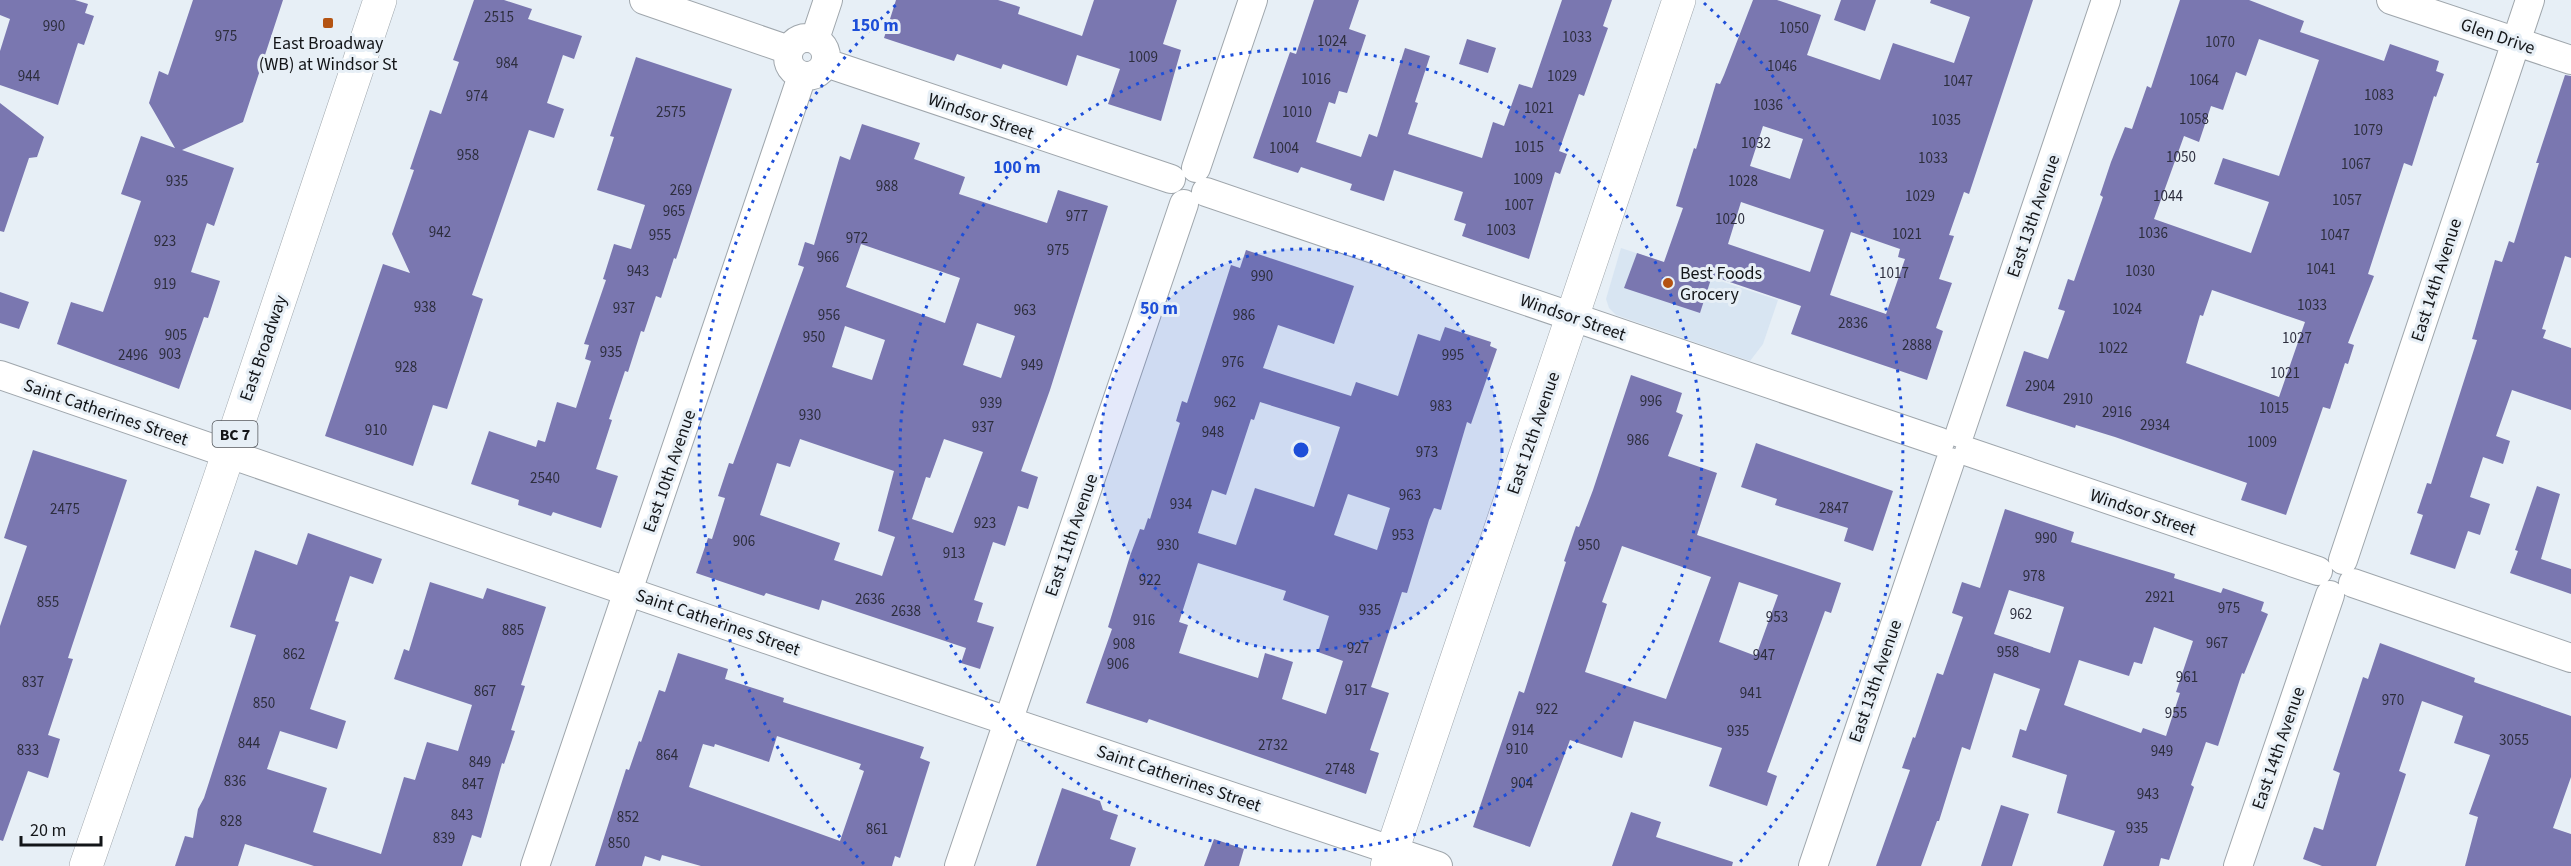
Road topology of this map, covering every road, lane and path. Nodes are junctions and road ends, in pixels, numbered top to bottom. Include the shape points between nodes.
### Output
1 (380, 0) edge
2 (644, 0) edge
3 (828, 0) edge
4 (1253, 0) edge
5 (1679, 0) edge
6 (2106, 0) edge
7 (2391, 0) edge
8 (2530, 0) edge
9 (2516, 42) junction
10 (814, 59) junction
11 (2571, 60) edge
12 (1189, 186) junction
13 (1572, 317) junction
14 (0, 375) edge
15 (1954, 447) junction
16 (228, 453) junction
17 (2336, 578) junction
18 (628, 590) junction
19 (2571, 658) edge
20 (1008, 720) junction
21 (1389, 858) edge
22 (86, 866) edge
23 (535, 866) edge
24 (959, 866) edge
25 (1438, 866) edge
26 (1813, 866) edge
27 (2238, 866) edge

1 - 16 main road, East Broadway / BC 7
2 - 10 street via 789,50 803,38
3 - 10 street, East 10th Avenue
4 - 12 street, East 11th Avenue
5 - 13 main road, East 12th Avenue
6 - 15 street, East 13th Avenue
7 - 9 street, Glen Drive
8 - 9 street, East 14th Avenue
9 - 11 street, Glen Drive
9 - 17 street, East 14th Avenue
10 - 12 street, Windsor Street
10 - 18 street, East 10th Avenue
12 - 13 street, Windsor Street
12 - 20 street, East 11th Avenue
13 - 15 street, Windsor Street
13 - 21 main road, East 12th Avenue
14 - 16 street, Saint Catherines Street
15 - 17 street, Windsor Street
15 - 26 street, East 13th Avenue
16 - 18 street, Saint Catherines Street
16 - 22 main road, East Broadway / BC 7
17 - 19 street, Windsor Street
17 - 27 street, East 14th Avenue
18 - 20 street, Saint Catherines Street
18 - 23 street, East 10th Avenue
20 - 21 street, Saint Catherines Street
20 - 24 street, East 11th Avenue
21 - 25 street, Saint Catherines Street

